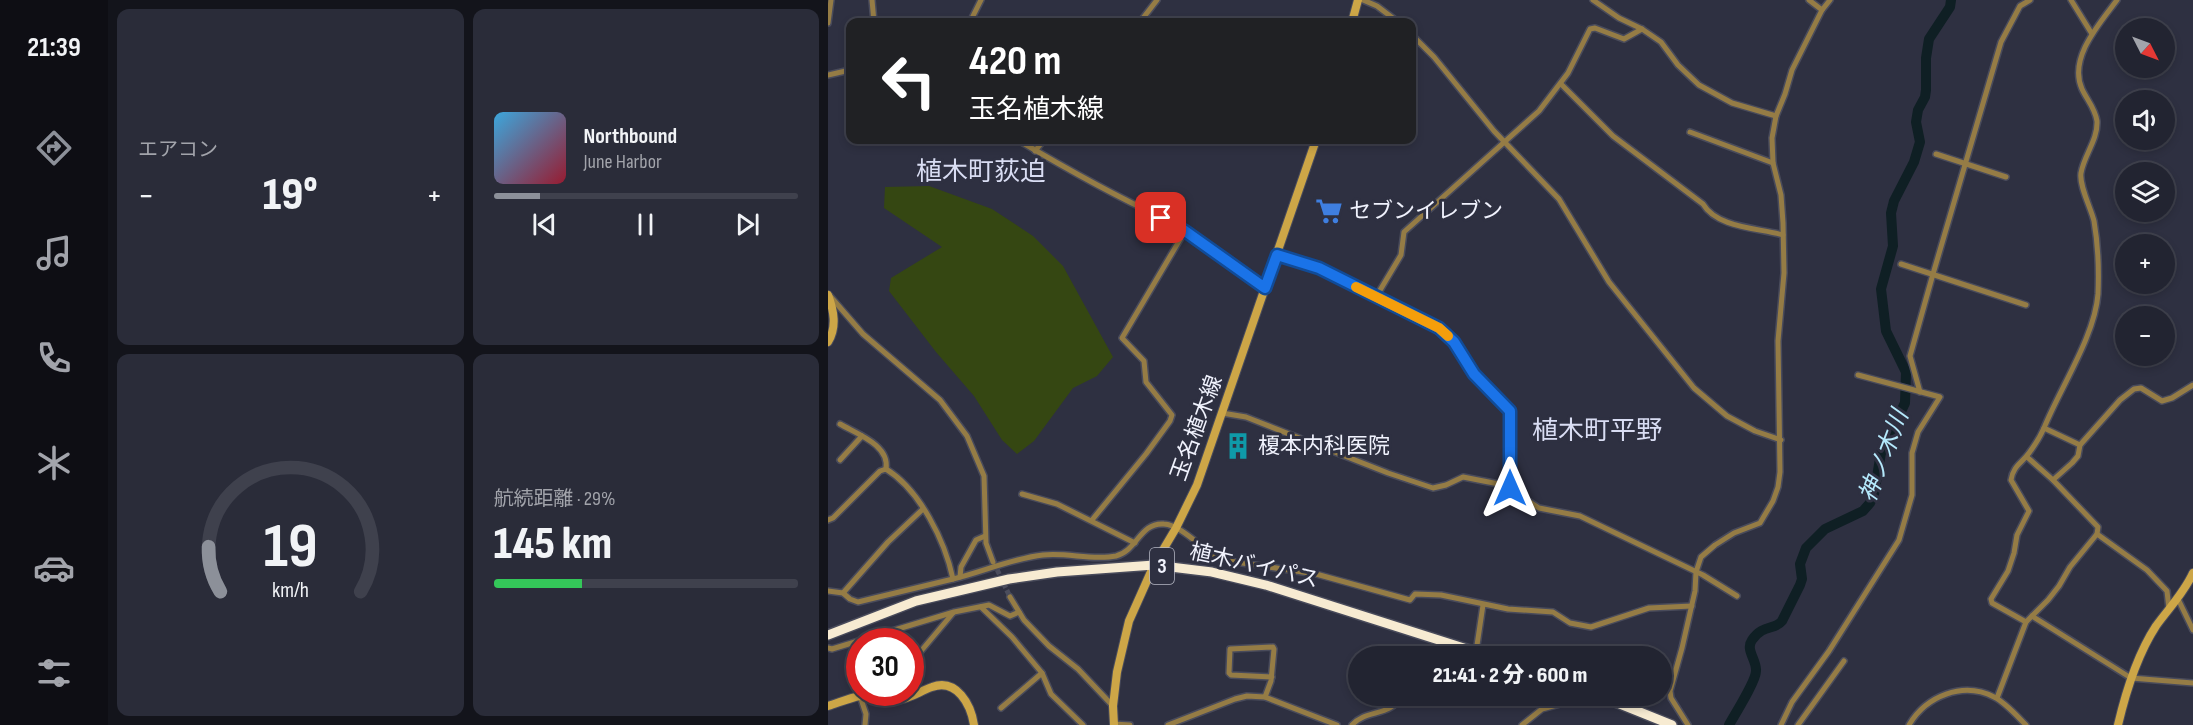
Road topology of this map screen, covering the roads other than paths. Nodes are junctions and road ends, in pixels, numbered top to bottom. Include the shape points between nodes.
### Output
1 (831, 0) edge
2 (872, 0) edge
3 (981, 0) edge
4 (1157, 0) edge
5 (1358, 0) edge
6 (1363, 0) edge
7 (1593, 0) edge
8 (1809, 0) edge
9 (1830, 0) edge
10 (2030, 0) edge
11 (2071, 0) edge
12 (2117, 0) edge
13 (1822, 10) junction
14 (874, 18) edge
15 (972, 18) edge
16 (1143, 18) edge
17 (1353, 18) edge
18 (1393, 18) edge
19 (828, 23) edge
20 (1642, 29) junction
21 (2092, 34) junction
22 (1416, 39) edge
23 (846, 71) edge
24 (828, 75) edge
25 (1561, 84) junction
26 (1776, 116) junction
27 (1690, 132) dead end
28 (1504, 142) junction
29 (1024, 144) edge
30 (1041, 144) edge
31 (1315, 144) edge
32 (1035, 151) junction
33 (1936, 154) dead end
34 (1773, 163) junction
35 (1966, 163) junction
36 (2006, 177) dead end
37 (1185, 231) junction
38 (1783, 235) junction
39 (1277, 255) junction
40 (1901, 264) dead end
41 (1933, 274) junction
42 (1265, 288) junction
43 (828, 294) edge
44 (1376, 297) junction
45 (2026, 305) dead end
46 (828, 342) edge
47 (1858, 375) dead end
48 (2193, 385) edge
49 (1920, 392) junction
50 (1222, 413) junction
51 (840, 424) dead end
52 (2044, 428) junction
53 (862, 436) junction
54 (1781, 440) junction
55 (2080, 445) junction
56 (2027, 457) junction
57 (840, 460) dead end
58 (886, 469) junction
59 (2053, 480) junction
60 (1510, 488) junction
61 (1022, 494) dead end
62 (923, 510) junction
63 (828, 520) edge
64 (1092, 520) junction
65 (1176, 528) junction
66 (2097, 534) junction
67 (986, 536) junction
68 (1135, 543) junction
69 (993, 562) tunnel mouth
70 (1154, 565) junction
71 (1696, 572) junction
72 (2193, 573) edge
73 (960, 577) junction
74 (953, 579) junction
75 (828, 591) edge
76 (843, 593) junction
77 (1737, 596) dead end
78 (1010, 597) tunnel mouth
79 (2178, 599) junction
80 (1483, 605) junction
81 (1692, 606) junction
82 (981, 607) junction
83 (2169, 609) junction
84 (954, 612) junction
85 (1019, 612) junction
86 (2032, 616) junction
87 (2026, 622) junction
88 (904, 628) edge
89 (2193, 630) edge
90 (828, 635) edge
91 (846, 645) edge
92 (1447, 646) edge
93 (1470, 646) edge
94 (828, 648) edge
95 (924, 648) edge
96 (1844, 661) dead end
97 (1042, 673) junction
98 (1272, 677) junction
99 (2131, 678) junction
100 (2193, 683) edge
101 (1672, 686) edge
102 (924, 690) edge
103 (1265, 697) junction
104 (1997, 698) junction
105 (846, 700) edge
106 (1672, 700) edge
107 (828, 706) edge
108 (863, 706) edge
109 (1113, 706) junction
110 (1393, 706) edge
111 (1553, 706) edge
112 (1626, 706) edge
113 (1001, 708) dead end
114 (866, 714) junction
115 (1114, 724) edge
116 (865, 725) edge
117 (870, 725) edge
118 (974, 725) edge
119 (1083, 725) edge
120 (1130, 725) edge
121 (1168, 725) edge
122 (1337, 725) edge
123 (1352, 725) edge
124 (1522, 725) edge
125 (1672, 725) edge
126 (1688, 725) edge
127 (1780, 725) edge
128 (1798, 725) edge
129 (1909, 725) edge
130 (2026, 725) edge
131 (2118, 725) edge

1 - 19 street
2 - 14 street
3 - 15 street
4 - 16 street
5 - 17 main road
6 - 18 street
7 - 20 street
8 - 13 street
9 - 13 street
10 - 35 street via 2020,6 2001,42
11 - 21 street
12 - 21 street
13 - 26 street via 1792,70
20 - 25 street via 1624,39 1590,29
20 - 26 street via 1661,42 1677,65 1699,85 1732,103
21 - 52 street via 2078,71 2081,87 2095,111 2097,130 2081,173 2094,222 2098,296 2089,328
22 - 28 street
23 - 24 street
25 - 28 street via 1539,111
25 - 38 street via 1613,136 1703,204 1708,213 1744,228
26 - 34 street
27 - 34 street
28 - 44 street via 1404,232 1401,255
28 - 54 street via 1559,199 1609,282 1694,388 1727,416
29 - 32 street
30 - 32 street
31 - 39 main road, 玉名植木線
32 - 37 street
33 - 35 street
34 - 38 street via 1782,195
35 - 36 street
35 - 41 street
37 - 42 street
37 - 64 street via 1122,338 1144,362 1146,382 1172,415
38 - 54 street via 1778,352
39 - 42 main road, 玉名植木線
39 - 44 street via 1319,268
40 - 41 street
41 - 45 street
41 - 49 street via 1911,356
42 - 50 main road, 玉名植木線
43 - 46 main road via 834,326
43 - 67 street via 863,334 940,400 967,436 984,476
44 - 60 street via 1439,328 1454,342 1474,374 1510,411
47 - 49 street
48 - 55 street via 2162,401 2141,388 2134,389
49 - 127 street via 1940,398 1918,432 1912,453 1912,495 1899,540
50 - 60 street via 1246,417 1433,488 1463,477
50 - 65 main road, 玉名植木線 via 1197,485
51 - 53 street
52 - 55 street
52 - 56 street
53 - 57 street
53 - 58 street via 886,456
54 - 71 street via 1778,487 1760,524 1734,532 1715,545 1701,557
55 - 59 street via 2078,456
56 - 59 street
56 - 87 street via 2014,469 2012,480 2029,511 2017,536 2008,571 1991,599
58 - 62 street
58 - 63 street
59 - 66 street via 2098,527
60 - 71 street via 1539,508 1580,516
61 - 64 street
62 - 74 street via 944,545
62 - 76 street
64 - 68 street
65 - 68 street via 1157,524 1147,528
65 - 70 main road, 玉名植木線
65 - 80 street via 1222,560 1316,574 1410,600 1415,594 1441,595
66 - 83 street via 2154,577 2167,591
66 - 86 street
67 - 69 street
67 - 73 street via 976,540 961,567
68 - 73 street via 1118,555 1040,555
70 - 90 highway, 植木バイパス / 3 via 1009,579 916,601
70 - 92 highway, 植木バイパス / 3 via 1212,572 1266,585
70 - 109 main road, 玉名植木線 via 1129,621
71 - 77 street
71 - 81 street
72 - 79 main road
73 - 74 street
74 - 76 street via 858,602
75 - 76 street
78 - 85 street
79 - 83 main road
79 - 89 street
80 - 81 street via 1552,612 1570,624 1591,627 1649,608
80 - 93 street
81 - 101 street
82 - 84 street
82 - 85 street via 994,607 1010,616
82 - 97 street
83 - 99 main road via 2147,642
84 - 88 street
84 - 95 street
85 - 109 street
86 - 87 street
86 - 99 street
87 - 104 street
91 - 94 street
96 - 128 street
97 - 113 street
97 - 119 street via 1051,694
98 - 98 street via 1273,647 1230,650 1231,675
98 - 103 street
99 - 100 street
99 - 131 main road
102 - 118 main road via 943,685 953,688 970,706
103 - 121 street via 1235,699
103 - 122 street
104 - 129 street via 1973,690 1955,692 1929,702
104 - 130 street
105 - 107 main road
106 - 126 street
108 - 114 street
109 - 115 main road, 玉名植木線
110 - 123 street via 1361,717
111 - 124 street via 1542,709
112 - 125 highway
114 - 116 street
114 - 117 street
115 - 120 street

